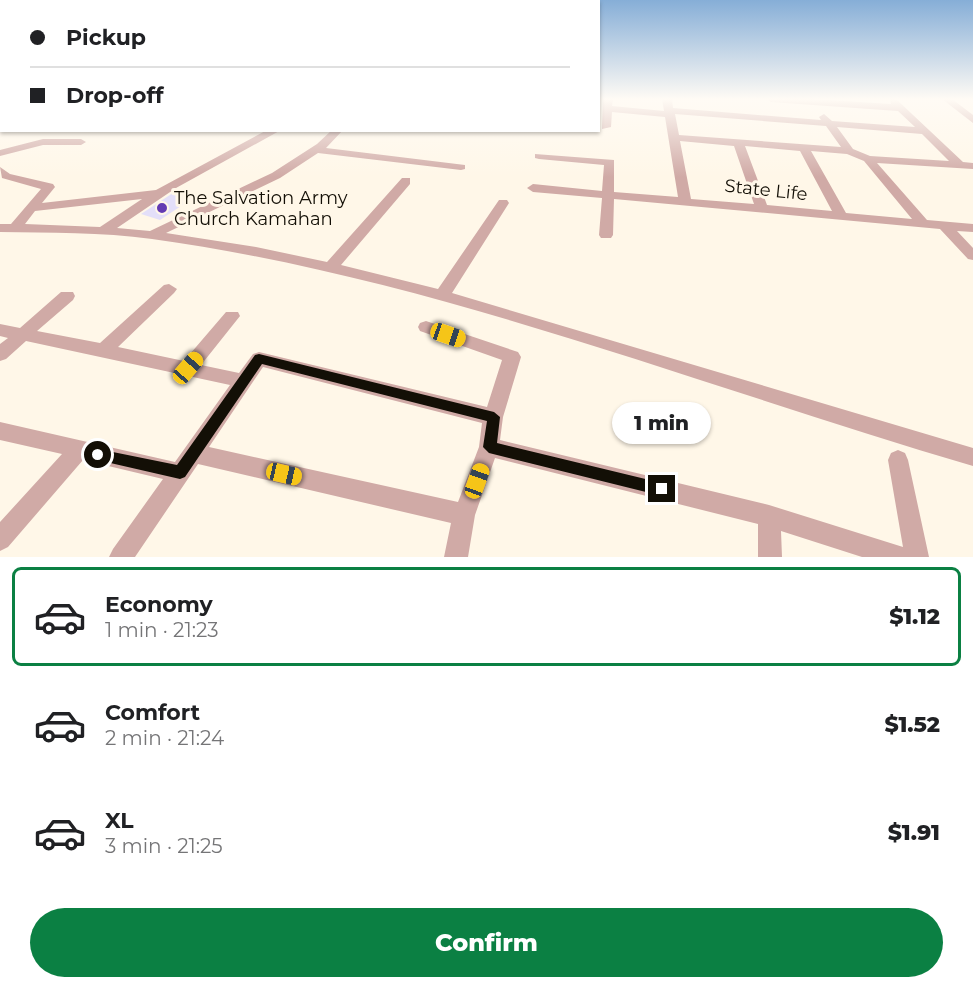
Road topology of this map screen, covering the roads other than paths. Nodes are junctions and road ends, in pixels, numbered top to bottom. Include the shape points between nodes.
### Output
1 (672, 125) edge
2 (829, 125) edge
3 (852, 125) edge
4 (918, 125) edge
5 (924, 131) junction
6 (272, 132) edge
7 (336, 132) edge
8 (675, 138) junction
9 (81, 142) dead end
10 (738, 143) junction
11 (804, 148) junction
12 (318, 150) junction
13 (849, 151) junction
14 (0, 153) edge
15 (538, 156) dead end
16 (868, 159) junction
17 (960, 165) junction
18 (973, 166) edge
19 (461, 167) dead end
20 (0, 171) edge
21 (406, 181) dead end
22 (533, 188) dead end
23 (160, 193) junction
24 (608, 193) junction
25 (685, 200) junction
26 (503, 203) dead end
27 (32, 208) junction
28 (762, 209) junction
29 (841, 216) junction
30 (923, 223) junction
31 (945, 225) junction
32 (7, 228) edge
33 (973, 228) edge
34 (103, 231) junction
35 (606, 235) dead end
36 (152, 236) junction
37 (973, 256) edge
38 (330, 268) junction
39 (169, 289) dead end
40 (67, 296) dead end
41 (441, 297) junction
42 (232, 316) dead end
43 (426, 327) dead end
44 (0, 330) edge
45 (23, 335) junction
46 (103, 350) junction
47 (0, 354) edge
48 (188, 368) junction
49 (243, 381) junction
50 (494, 417) junction
51 (0, 431) edge
52 (489, 447) junction
53 (78, 451) junction
54 (193, 453) junction
55 (973, 457) edge
56 (898, 460) dead end
57 (180, 472) junction
58 (464, 515) junction
59 (769, 516) junction
60 (0, 538) edge
61 (121, 557) edge
62 (456, 557) edge
63 (770, 557) edge
64 (899, 557) edge
65 (917, 557) edge

1 - 8 street
2 - 13 street
3 - 5 street
4 - 5 street
5 - 17 street
6 - 23 street
7 - 12 street
8 - 10 street
8 - 25 street
9 - 14 street via 44,142
10 - 11 street
10 - 28 street
11 - 13 street
11 - 29 street
12 - 19 street
12 - 36 street via 275,176
13 - 16 street
15 - 24 street via 610,162
16 - 17 street
16 - 30 street
17 - 18 street
20 - 27 street via 22,182 49,187
21 - 38 street
22 - 24 street, State Life
23 - 27 street
23 - 34 street
24 - 25 street, State Life
24 - 35 street
25 - 28 street, State Life
26 - 41 street
27 - 32 street
28 - 29 street, State Life
29 - 30 street, State Life
30 - 31 street, State Life
31 - 33 street, State Life
31 - 37 street
32 - 34 street
34 - 36 street
36 - 38 street
38 - 41 street
39 - 46 street
40 - 45 street
41 - 55 street
42 - 48 street
43 - 50 street via 512,357
44 - 45 street
45 - 46 street
45 - 47 street
46 - 48 street
48 - 49 street
49 - 50 street via 259,358
49 - 54 street
50 - 52 street
51 - 53 street
52 - 58 street
52 - 59 street
53 - 57 street
53 - 60 street
54 - 57 street
54 - 58 street
56 - 65 street
57 - 61 street
58 - 62 street
59 - 63 street
59 - 64 street

